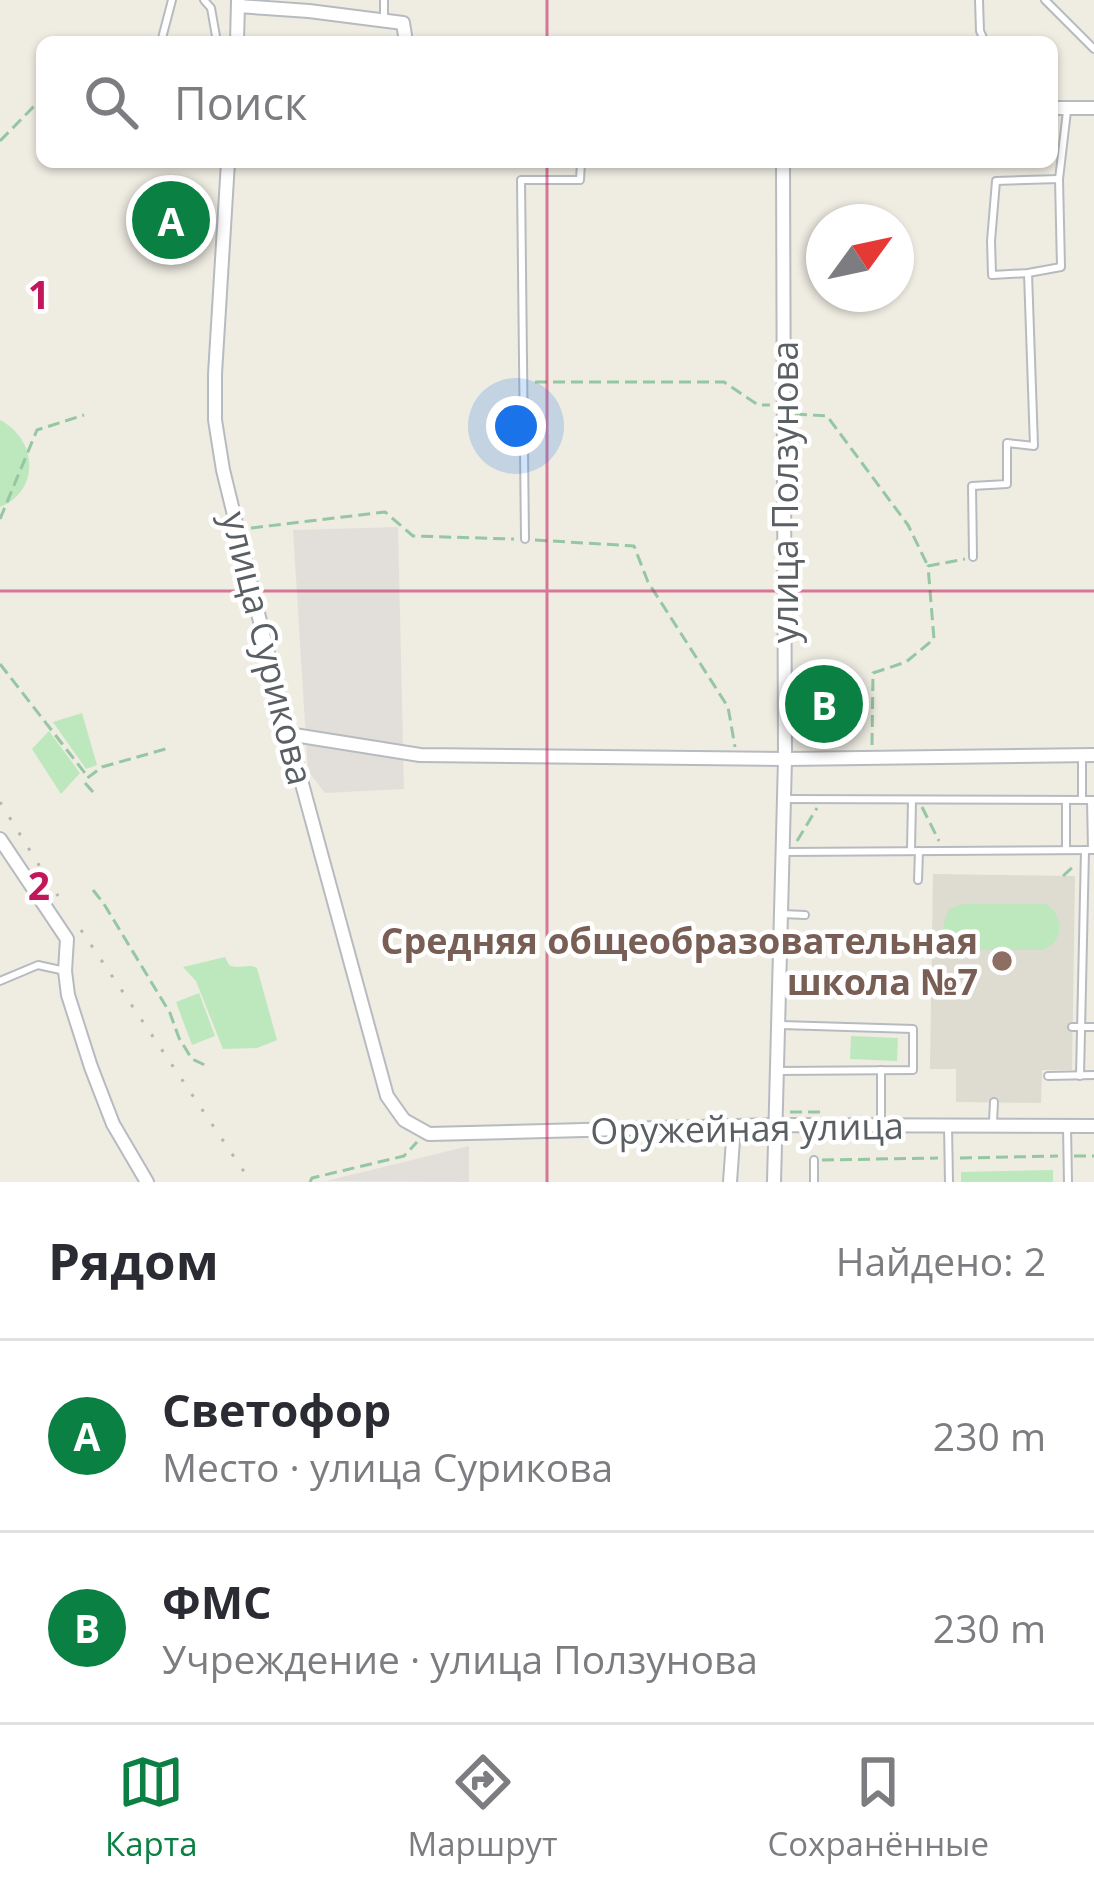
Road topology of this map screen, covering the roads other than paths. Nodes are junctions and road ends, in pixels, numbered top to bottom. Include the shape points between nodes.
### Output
1 (172, 0) edge
2 (204, 0) edge
3 (384, 0) edge
4 (979, 0) edge
5 (1045, 0) edge
6 (238, 3) edge
7 (309, 5) edge
8 (385, 21) junction
9 (163, 36) edge
10 (216, 36) edge
11 (236, 36) edge
12 (405, 36) edge
13 (982, 36) edge
14 (1094, 49) edge
15 (1058, 108) edge
16 (1067, 108) junction
17 (1094, 108) edge
18 (228, 168) edge
19 (580, 168) edge
20 (783, 168) edge
21 (1059, 179) junction
22 (1028, 273) junction
23 (525, 539) road end
24 (973, 557) road end
25 (288, 734) junction
26 (1088, 755) edge
27 (785, 759) junction
28 (784, 799) junction
29 (915, 800) junction
30 (1066, 800) junction
31 (1089, 800) edge
32 (0, 839) edge
33 (1066, 850) junction
34 (915, 851) junction
35 (786, 852) junction
36 (1089, 852) edge
37 (919, 880) dead end
38 (782, 914) junction
39 (805, 915) dead end
40 (65, 971) junction
41 (0, 981) edge
42 (779, 1025) junction
43 (1076, 1027) junction
44 (1094, 1027) edge
45 (881, 1070) junction
46 (778, 1071) junction
47 (1048, 1076) dead end
48 (1080, 1076) junction
49 (1094, 1076) edge
50 (994, 1102) dead end
51 (404, 1120) joint
52 (777, 1124) junction
53 (881, 1125) junction
54 (734, 1126) junction
55 (949, 1126) junction
56 (994, 1126) junction
57 (1067, 1126) junction
58 (1094, 1126) edge
59 (814, 1160) dead end
60 (802, 1174) dead end
61 (778, 1177) edge
62 (814, 1178) edge
63 (147, 1182) edge
64 (730, 1182) edge
65 (949, 1182) edge
66 (1068, 1182) edge

1 - 9 lane
2 - 10 lane
3 - 8 lane
4 - 13 lane
5 - 14 lane
6 - 7 street
6 - 11 street
7 - 8 street
8 - 12 street via 403,23
15 - 16 street
16 - 17 street
16 - 21 lane
18 - 25 street, улица Сурикова via 215,420
19 - 23 lane via 580,180 521,180
20 - 27 street, улица Ползунова
21 - 22 lane via 1061,267
21 - 22 lane via 996,181 992,275
22 - 24 lane via 1034,446 1007,443 1007,484 972,486
25 - 27 street via 420,755
25 - 51 street, улица Сурикова via 387,1096
26 - 27 street
26 - 31 lane
27 - 28 street, улица Ползунова
28 - 29 lane
28 - 35 street, улица Ползунова
29 - 30 lane
29 - 34 lane
30 - 31 lane
30 - 33 lane
31 - 36 lane
32 - 40 street via 67,939
33 - 34 lane
33 - 36 lane
34 - 35 lane
34 - 37 lane
35 - 38 street, улица Ползунова
36 - 43 lane
38 - 39 lane
38 - 42 street, улица Ползунова
40 - 41 lane via 38,965
40 - 63 street via 105,1104
42 - 45 lane via 913,1029 913,1070
42 - 46 street, улица Ползунова
43 - 44 lane
43 - 48 lane
45 - 46 lane
45 - 53 lane
46 - 52 street, улица Ползунова
47 - 48 lane
48 - 49 lane
50 - 56 lane
51 - 54 street, Оружейная улица via 426,1132
52 - 53 street, Оружейная улица
52 - 54 street, Оружейная улица
52 - 61 street, улица Ползунова
53 - 55 street, Оружейная улица
54 - 64 street
55 - 56 street, Оружейная улица
55 - 65 lane
56 - 57 street, Оружейная улица
57 - 58 street, Оружейная улица
57 - 66 lane
59 - 62 lane
60 - 62 lane

